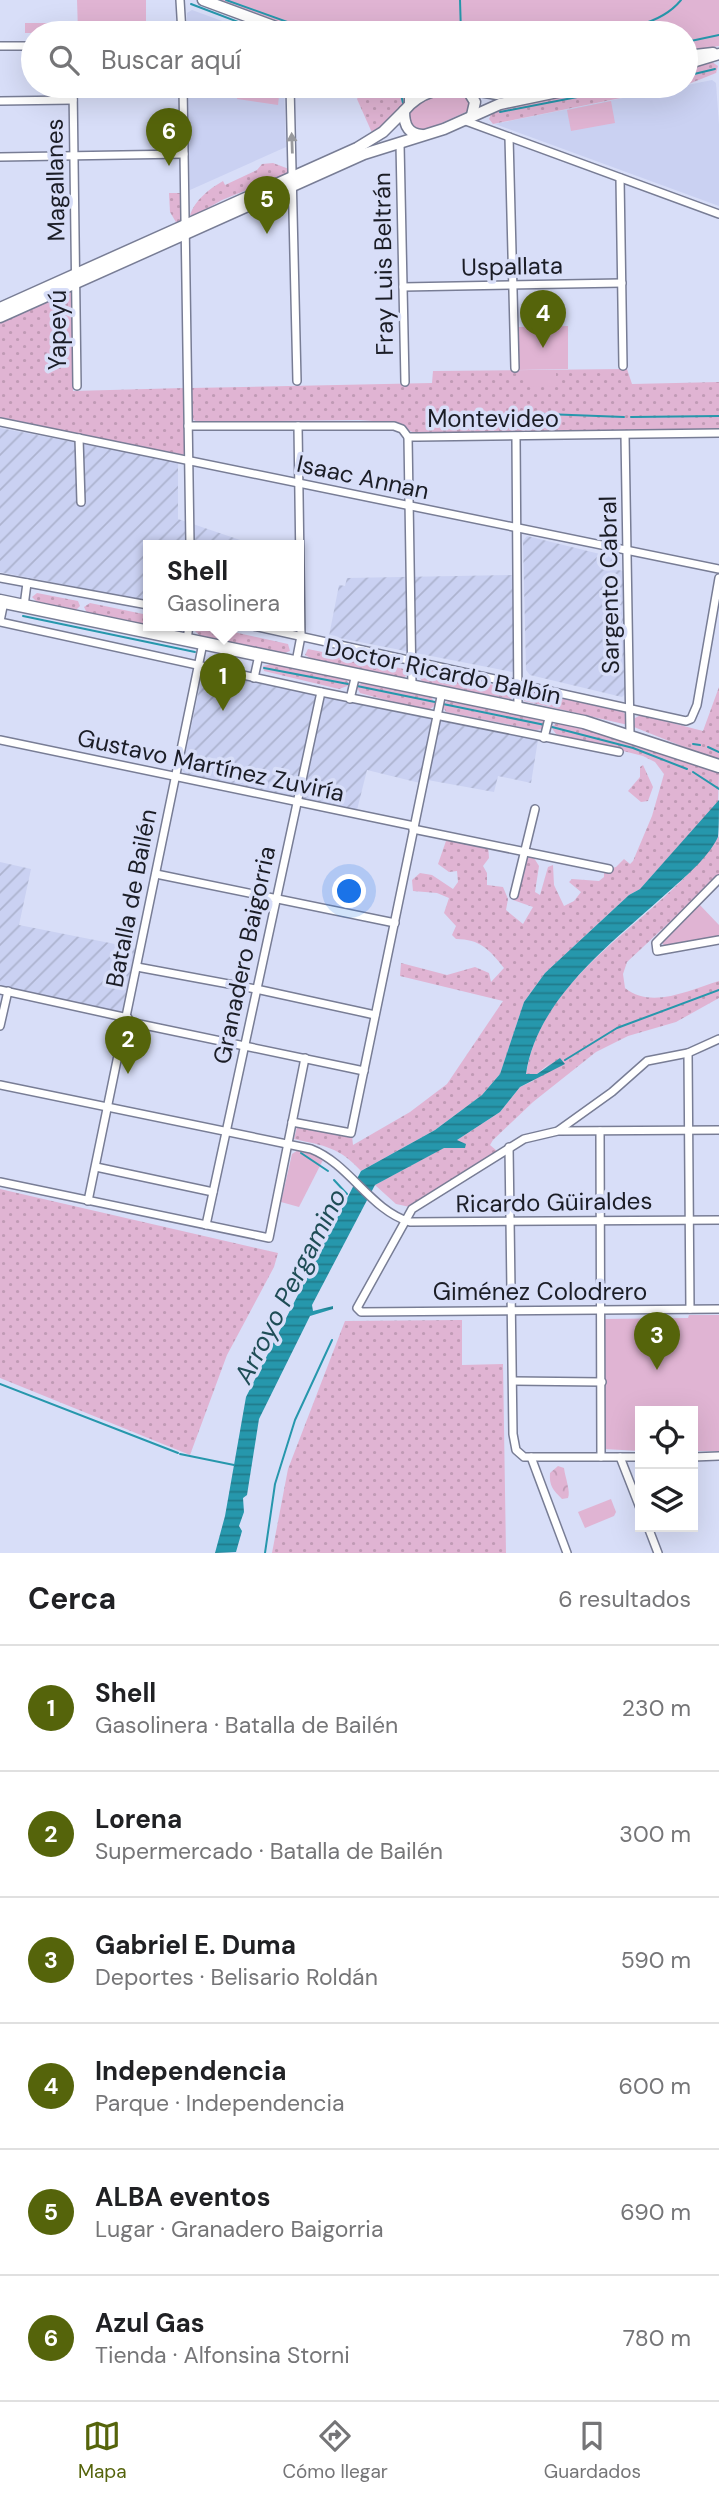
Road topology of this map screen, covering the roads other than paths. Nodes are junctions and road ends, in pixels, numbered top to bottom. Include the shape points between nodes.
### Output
1 (180, 0) edge
2 (203, 0) edge
3 (181, 21) edge
4 (259, 21) edge
5 (21, 46) edge
6 (0, 47) edge
7 (719, 53) edge
8 (698, 55) edge
9 (698, 60) edge
10 (183, 98) edge
11 (290, 98) edge
12 (408, 98) edge
13 (422, 98) edge
14 (472, 98) edge
15 (527, 98) edge
16 (73, 100) joint
17 (0, 101) edge
18 (407, 107) junction
19 (468, 118) junction
20 (429, 135) junction
21 (509, 137) junction
22 (400, 144) junction
23 (184, 154) junction
24 (74, 155) junction
25 (0, 157) edge
26 (620, 178) junction
27 (292, 182) junction
28 (719, 214) edge
29 (185, 231) junction
30 (76, 278) junction
31 (622, 283) junction
32 (513, 285) junction
33 (403, 287) junction
34 (0, 308) edge
35 (0, 317) edge
36 (624, 366) dead end
37 (514, 368) dead end
38 (297, 382) dead end
39 (405, 382) dead end
40 (77, 386) dead end
41 (0, 422) edge
42 (188, 426) junction
43 (298, 426) junction
44 (719, 433) edge
45 (625, 435) junction
46 (408, 437) junction
47 (79, 438) junction
48 (516, 438) junction
49 (189, 461) junction
50 (299, 483) junction
51 (81, 502) dead end
52 (408, 505) junction
53 (517, 528) junction
54 (190, 540) edge
55 (300, 540) edge
56 (627, 550) junction
57 (719, 569) edge
58 (0, 578) edge
59 (719, 578) edge
60 (27, 583) junction
61 (2, 602) edge
62 (143, 604) edge
63 (24, 606) junction
64 (0, 622) edge
65 (143, 630) edge
66 (147, 631) edge
67 (188, 631) edge
68 (277, 631) edge
69 (301, 631) edge
70 (301, 636) junction
71 (187, 639) junction
72 (203, 643) junction
73 (260, 655) junction
74 (411, 661) junction
75 (296, 662) junction
76 (198, 666) junction
77 (356, 674) junction
78 (254, 678) junction
79 (520, 682) junction
80 (412, 686) junction
81 (321, 692) junction
82 (442, 692) junction
83 (350, 699) junction
84 (519, 708) junction
85 (631, 709) junction
86 (550, 714) junction
87 (437, 716) junction
88 (630, 734) junction
89 (544, 737) junction
90 (0, 740) edge
91 (619, 752) dead end
92 (714, 764) edge
93 (175, 779) junction
94 (296, 803) junction
95 (535, 809) dead end
96 (414, 828) junction
97 (526, 852) junction
98 (610, 869) dead end
99 (156, 874) junction
100 (719, 879) edge
101 (514, 895) dead end
102 (275, 898) junction
103 (395, 923) junction
104 (719, 940) edge
105 (137, 968) junction
106 (256, 989) junction
107 (4, 990) edge
108 (375, 1015) junction
109 (127, 1019) junction
110 (0, 1026) edge
111 (719, 1039) edge
112 (244, 1045) junction
113 (688, 1053) junction
114 (304, 1058) junction
115 (364, 1071) junction
116 (0, 1085) edge
117 (107, 1107) junction
118 (292, 1122) junction
119 (689, 1130) junction
120 (719, 1130) edge
121 (558, 1131) junction
122 (600, 1131) junction
123 (226, 1132) junction
124 (287, 1144) junction
125 (509, 1147) junction
126 (96, 1167) junction
127 (0, 1182) edge
128 (213, 1192) junction
129 (89, 1201) junction
130 (404, 1220) junction
131 (601, 1220) junction
132 (689, 1220) junction
133 (719, 1220) edge
134 (511, 1221) junction
135 (206, 1226) junction
136 (513, 1309) junction
137 (602, 1309) junction
138 (690, 1309) junction
139 (719, 1310) edge
140 (513, 1381) junction
141 (602, 1382) junction
142 (719, 1456) edge
143 (531, 1457) junction
144 (601, 1457) junction
145 (620, 1457) junction
146 (635, 1457) edge
147 (698, 1457) edge
148 (635, 1495) edge
149 (650, 1532) edge
150 (567, 1553) edge
151 (658, 1553) edge

1 - 3 street
2 - 4 main road
5 - 6 street
7 - 8 main road
7 - 9 main road
10 - 23 street
27 -> 11 street
12 - 18 main road
13 - 18 main road
14 - 19 main road
15 - 19 main road
16 - 17 street
16 - 24 street, Magallanes
18 - 20 main road via 406,127 412,133
18 - 27 main road via 370,141
19 - 20 main road
19 - 21 street
20 - 22 main road
21 - 26 street
21 - 32 street
22 - 27 main road
22 - 33 street, Fray Luis Beltrán
23 - 24 street
23 - 29 street
24 - 25 street
24 - 30 street, Magallanes
26 - 28 street
26 - 31 street
27 - 29 main road
27 - 38 street
29 - 30 main road
29 - 42 street
30 - 34 main road
30 - 35 main road
30 - 40 street, Yapeyú
31 - 32 street, Uspallata
31 - 36 street
32 - 33 street, Uspallata
32 - 37 street
33 - 39 street, Fray Luis Beltrán
41 - 47 street, Isaac Annan
42 - 43 street, Montevideo
42 - 49 street
43 - 46 street, Montevideo via 394,426
43 - 50 street
44 - 45 street, Montevideo
45 - 48 street, Montevideo
45 - 56 street, Sargento Cabral
46 - 48 street, Montevideo
46 - 52 street
47 - 49 street, Isaac Annan
47 - 51 street
48 - 53 street
49 - 50 street, Isaac Annan
49 - 54 street
50 - 52 street, Isaac Annan
50 - 55 street
52 - 53 street, Isaac Annan
52 - 74 street
53 - 56 street, Isaac Annan
53 - 79 street
56 - 57 street, Isaac Annan
56 - 85 street, Sargento Cabral
58 - 60 street
59 - 85 street via 691,719
60 - 62 street
60 - 63 street
61 - 63 highway, Doctor Ricardo Balbín
61 - 64 street
63 - 65 highway, Doctor Ricardo Balbín
64 - 76 street
66 - 71 highway, Doctor Ricardo Balbín
67 - 71 street
68 - 70 street
69 - 70 street
70 - 74 street
70 - 75 street
71 - 72 highway, Doctor Ricardo Balbín
72 - 73 highway, Doctor Ricardo Balbín
72 - 76 street, Batalla de Bailén
73 - 75 highway, Doctor Ricardo Balbín
73 - 78 street
74 - 79 street
74 - 80 street
75 - 77 highway, Doctor Ricardo Balbín
76 - 78 street
76 - 93 street, Batalla de Bailén
77 - 80 highway, Doctor Ricardo Balbín
77 - 83 street
78 - 81 street
79 - 84 street
79 - 85 street
80 - 82 highway, Doctor Ricardo Balbín
81 - 83 street
81 - 94 street, Granadero Baigorria
82 - 84 highway, Doctor Ricardo Balbín
82 - 87 street
83 - 87 street
84 - 86 highway, Doctor Ricardo Balbín
85 - 88 street, Sargento Cabral
86 - 88 highway, Doctor Ricardo Balbín
86 - 89 street
87 - 89 street
87 - 96 street
88 - 92 highway, Doctor Ricardo Balbín
89 - 91 street
90 - 93 street, Gustavo Martínez Zuviría
93 - 94 street, Gustavo Martínez Zuviría
93 - 99 street, Batalla de Bailén
94 - 96 street, Gustavo Martínez Zuviría
94 - 102 street, Granadero Baigorria
95 - 97 street
96 - 97 street, Gustavo Martínez Zuviría
96 - 103 street
97 - 98 street, Gustavo Martínez Zuviría
97 - 101 street
99 - 102 street
99 - 105 street, Batalla de Bailén
100 - 104 street via 656,943 657,951
102 - 103 street
102 - 106 street, Granadero Baigorria
103 - 108 street
105 - 106 street
105 - 109 street, Batalla de Bailén
106 - 108 street
106 - 112 street, Granadero Baigorria
107 - 109 street
107 - 110 street
108 - 115 street
109 - 112 street
109 - 117 street, Batalla de Bailén
111 - 113 street
112 - 114 street
112 - 123 street, Granadero Baigorria
113 - 119 street
113 - 121 street via 647,1061
114 - 115 street
114 - 118 street
115 - 118 street via 351,1133
116 - 117 street
117 - 123 street
117 - 126 street, Batalla de Bailén
118 - 124 street
119 - 120 street
119 - 122 street
119 - 132 street
121 - 122 street
121 - 125 street via 537,1134
122 - 131 street
123 - 124 street
123 - 128 street, Granadero Baigorria
124 - 130 street, Ricardo Güiraldes via 327,1156
124 - 135 street via 269,1238
125 - 130 street via 418,1204
125 - 134 street
126 - 128 street
126 - 129 street, Batalla de Bailén
127 - 129 street
128 - 135 street, Granadero Baigorria
129 - 135 street
130 - 134 street, Ricardo Güiraldes
130 - 136 street, Giménez Colodrero via 357,1304 361,1312
131 - 132 street, Ricardo Güiraldes
131 - 134 street, Ricardo Güiraldes
131 - 137 street
132 - 133 street, Ricardo Güiraldes
132 - 138 street
134 - 136 street
136 - 137 street, Giménez Colodrero
136 - 140 street
137 - 138 street, Giménez Colodrero
137 - 141 street
138 - 139 street, Giménez Colodrero
140 - 141 street
140 - 143 street via 513,1434 520,1456
141 - 144 street
142 - 147 street
143 - 144 street
143 - 150 street
144 - 145 street
145 - 146 street
145 - 148 street
149 - 151 street

